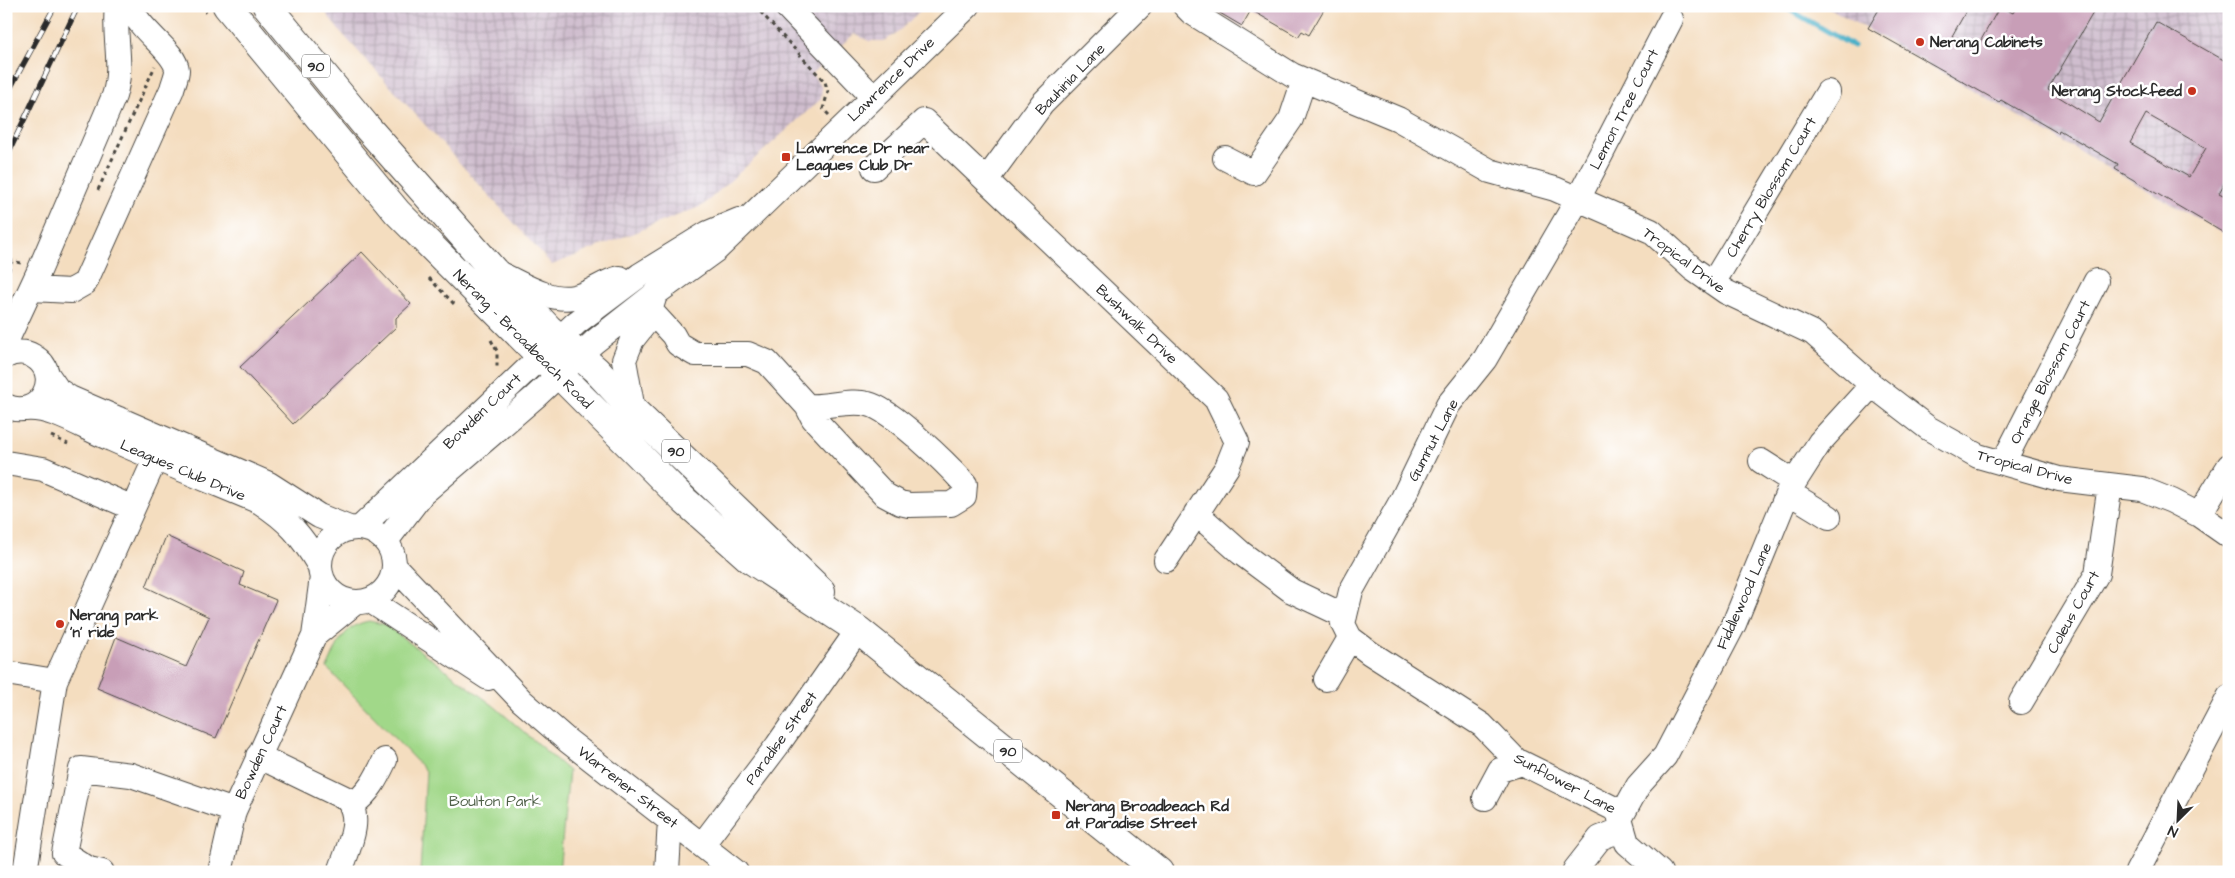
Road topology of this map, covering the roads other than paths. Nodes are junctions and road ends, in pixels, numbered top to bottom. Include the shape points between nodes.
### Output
1 (117, 6) edge
2 (131, 6) edge
3 (227, 6) edge
4 (267, 6) edge
5 (786, 6) edge
6 (968, 6) edge
7 (1140, 6) edge
8 (1185, 6) edge
9 (1671, 19) dead end
10 (1304, 80) junction
11 (1828, 92) dead end
12 (873, 96) junction
13 (1225, 158) dead end
14 (874, 168) dead end
15 (987, 179) junction
16 (1578, 199) junction
17 (750, 215) junction
18 (494, 271) junction
19 (640, 275) junction
20 (2096, 281) dead end
21 (1714, 283) junction
22 (32, 289) junction
23 (653, 302) junction
24 (6, 342) edge
25 (549, 347) junction
26 (6, 356) edge
27 (579, 356) junction
28 (43, 367) junction
29 (559, 375) junction
30 (1872, 385) junction
31 (807, 406) junction
32 (16, 407) edge
33 (633, 410) junction
34 (119, 419) junction
35 (156, 458) junction
36 (1761, 462) dead end
37 (6, 463) edge
38 (2003, 463) junction
39 (2229, 466) edge
40 (2110, 485) junction
41 (1791, 487) junction
42 (133, 508) junction
43 (1196, 513) junction
44 (2199, 515) junction
45 (1829, 517) dead end
46 (354, 528) junction
47 (2229, 536) edge
48 (386, 541) junction
49 (1166, 560) dead end
50 (395, 567) junction
51 (320, 571) junction
52 (363, 602) junction
53 (1347, 627) junction
54 (858, 630) junction
55 (314, 636) junction
56 (6, 673) edge
57 (1326, 679) dead end
58 (55, 682) junction
59 (2229, 697) edge
60 (522, 701) junction
61 (2021, 702) dead end
62 (258, 756) junction
63 (385, 760) dead end
64 (1522, 763) junction
65 (1485, 798) dead end
66 (352, 805) junction
67 (234, 811) junction
68 (670, 820) junction
69 (1623, 821) junction
70 (702, 845) junction
71 (1575, 870) dead end
72 (25, 872) edge
73 (102, 872) edge
74 (220, 872) edge
75 (340, 872) edge
76 (667, 872) edge
77 (736, 872) edge
78 (1159, 872) edge
79 (1660, 872) edge
80 (2137, 872) edge

1 - 22 street, Leagues Club Drive via 115,28 120,65 116,89
2 - 22 street via 139,23 171,56 177,70 172,89 85,283 68,291
3 - 25 main road, Nerang - Broadbeach Road / 90 via 397,212
4 - 18 main road, Nerang - Broadbeach Road / 90 via 365,125
5 - 12 street
6 - 12 street, Lawrence Drive
7 - 15 street, Bauhinia Lane via 1042,104
8 - 10 street, Tropical Drive
9 - 16 street, Lemon Tree Court
10 - 13 street via 1291,119 1254,173
10 - 16 street, Tropical Drive via 1398,119 1490,171 1555,189
11 - 21 street, Cherry Blossom Court
12 - 17 street, Lawrence Drive
14 - 15 street, Bushwalk Drive via 924,121
15 - 43 street, Bushwalk Drive via 1216,399 1237,442 1227,467
16 - 21 street, Tropical Drive via 1651,231 1693,269
16 - 53 street, Gumnut Lane via 1485,359 1448,405 1351,591
17 - 19 street, Lawrence Drive via 708,233
17 - 23 street, Lawrence Drive via 717,249
18 - 19 street via 550,296 564,297 574,297 612,280
18 - 25 main road, Nerang - Broadbeach Road / 90
19 - 25 street, Lawrence Drive
20 - 38 street, Orange Blossom Court
21 - 30 street, Tropical Drive via 1726,292 1813,333
22 - 24 street, Leagues Club Drive
22 - 28 street, Leagues Club Drive via 27,330 30,346
23 - 27 street, Lawrence Drive
23 - 31 street via 682,348 701,355 753,355 767,362
23 - 33 street via 647,321 632,340 624,360
25 - 27 main road, Nerang - Broadbeach Road / 90
25 - 29 main road, Nerang - Broadbeach Road / 90
25 - 46 street, Bowden Court
26 - 28 street via 25,353
27 - 29 street, Lawrence Drive
27 - 33 main road, Nerang - Broadbeach Road / 90
28 - 32 street via 48,383 45,395 36,404
28 - 34 street, Leagues Club Drive via 54,385 67,396
29 - 48 street, Bowden Court via 422,494
29 - 54 main road, Nerang - Broadbeach Road / 90 via 750,560
30 - 38 street, Tropical Drive via 1928,428 1978,456
30 - 41 street, Fiddlewood Lane via 1820,442
31 - 31 street via 856,402 890,414 965,484 964,496 951,504 908,504 893,500 814,418
32 - 35 street, Leagues Club Drive via 50,411
33 - 54 main road, Nerang - Broadbeach Road / 90
34 - 35 street via 141,441 154,447
34 - 46 street, Leagues Club Drive via 269,484 319,516
35 - 42 street
35 - 51 street, Leagues Club Drive via 260,502 280,515 302,536
36 - 41 street
37 - 42 street via 43,469
38 - 40 street, Tropical Drive via 2059,479
39 - 44 street
40 - 44 street, Tropical Drive via 2142,489
40 - 61 street, Coleus Court via 2097,574
41 - 45 street
41 - 69 street, Fiddlewood Lane via 1726,641 1665,756 1638,786
42 - 58 street
43 - 49 street, Bushwalk Drive
43 - 53 street, Sunflower Lane via 1241,554
44 - 47 street, Tropical Drive
46 - 48 street via 373,531
46 - 51 street via 337,533 327,542 322,552
48 - 50 street
50 - 52 street via 386,589
50 - 60 street, Warrener Street
51 - 52 street via 333,594 347,601
51 - 55 street, Bowden Court
52 - 55 street, Bowden Court
52 - 60 street, Warrener Street
53 - 57 street, Gumnut Lane
53 - 64 street, Sunflower Lane via 1370,654 1482,725
54 - 70 street, Paradise Street via 777,746
54 - 78 main road, Nerang - Broadbeach Road / 90
55 - 62 street, Bowden Court
56 - 58 street
58 - 72 street
59 - 80 street
60 - 68 street, Warrener Street
62 - 66 street via 348,799
62 - 67 street, Bowden Court
63 - 66 street via 372,788
64 - 65 street via 1500,770
64 - 69 street, Sunflower Lane
66 - 75 street via 356,818
67 - 73 street via 130,775 81,770 64,853 89,869
67 - 74 street, Bowden Court
68 - 70 street, Warrener Street
68 - 76 street
69 - 71 street via 1600,838
69 - 79 street, Sunflower Lane via 1627,843
70 - 77 street, Warrener Street

